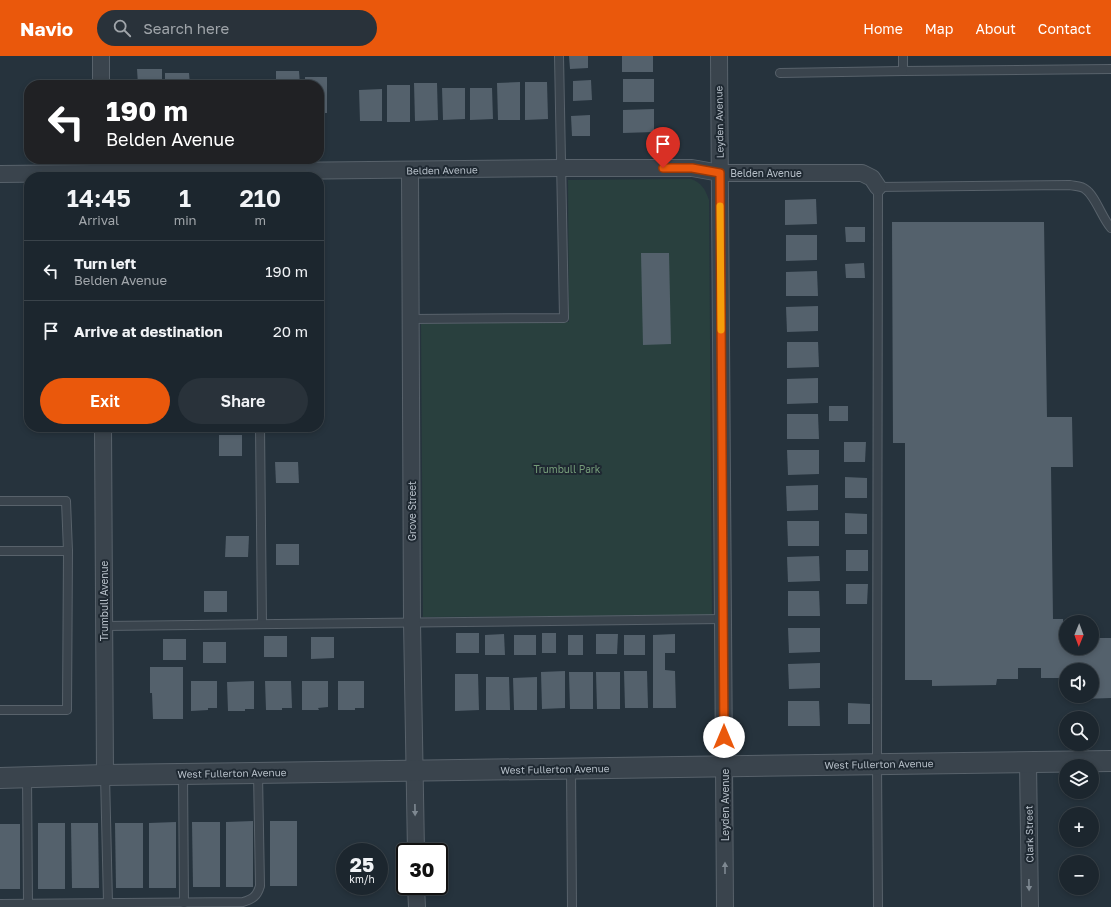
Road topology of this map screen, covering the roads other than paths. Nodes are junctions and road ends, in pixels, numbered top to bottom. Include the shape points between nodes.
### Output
1 (101, 56) edge
2 (559, 56) edge
3 (719, 56) edge
4 (903, 56) edge
5 (1111, 69) edge
6 (902, 71) junction
7 (780, 73) dead end
8 (101, 80) edge
9 (561, 168) junction
10 (102, 170) edge
11 (410, 171) junction
12 (51, 172) edge
13 (164, 172) edge
14 (24, 173) edge
15 (324, 173) edge
16 (720, 173) junction
17 (0, 174) edge
18 (878, 187) junction
19 (1111, 228) edge
20 (411, 319) junction
21 (103, 432) edge
22 (260, 432) edge
23 (0, 501) edge
24 (0, 551) edge
25 (68, 551) junction
26 (724, 619) junction
27 (412, 622) junction
28 (262, 624) junction
29 (104, 626) junction
30 (0, 710) edge
31 (1111, 761) edge
32 (1028, 762) junction
33 (877, 764) junction
34 (725, 766) junction
35 (571, 769) junction
36 (415, 771) junction
37 (258, 773) junction
38 (183, 774) junction
39 (105, 775) junction
40 (27, 777) junction
41 (0, 778) edge
42 (416, 843) edge
43 (416, 895) edge
44 (108, 903) junction
45 (184, 903) junction
46 (0, 904) edge
47 (28, 904) junction
48 (417, 907) edge
49 (572, 907) edge
50 (726, 907) edge
51 (878, 907) edge
52 (1030, 907) edge

1 - 8 street
2 - 9 lane
3 - 16 street, Leyden Avenue
4 - 6 lane
5 - 6 lane
6 - 7 lane
9 - 11 street, Belden Avenue
9 - 16 street, Belden Avenue via 692,168
9 - 20 lane via 564,318
10 - 12 street, Belden Avenue
10 - 13 street, Belden Avenue
11 - 15 street, Belden Avenue
11 - 20 street, Grove Street
14 - 17 street, Belden Avenue
16 - 18 street, Belden Avenue via 862,173 872,178
16 - 26 street, Leyden Avenue
18 - 19 lane via 1070,185 1085,188
18 - 33 lane
20 - 27 street, Grove Street
21 - 29 street, Trumbull Avenue
22 - 28 lane
23 - 25 lane via 66,501
24 - 25 lane
25 - 30 lane via 67,710
26 - 27 lane
26 - 34 street, Leyden Avenue
27 - 28 lane
27 - 36 street, Grove Street
28 - 29 lane
29 - 39 street, Trumbull Avenue
31 - 32 street, West Fullerton Avenue
32 - 33 street, West Fullerton Avenue
32 -> 52 street, Clark Street
33 - 34 street, West Fullerton Avenue
33 - 51 lane
34 - 35 street, West Fullerton Avenue
50 -> 34 street, Leyden Avenue
35 - 36 street, West Fullerton Avenue
35 - 49 lane
36 - 37 street, West Fullerton Avenue
36 -> 42 street, Grove Street
37 - 38 street, West Fullerton Avenue
37 - 45 lane via 258,893 252,900 243,902
38 - 39 street, West Fullerton Avenue
38 - 45 lane
39 - 40 street, West Fullerton Avenue
39 - 44 lane
40 - 41 street, West Fullerton Avenue
40 - 47 lane
43 - 48 street
44 - 45 lane
44 - 47 lane
46 - 47 lane

